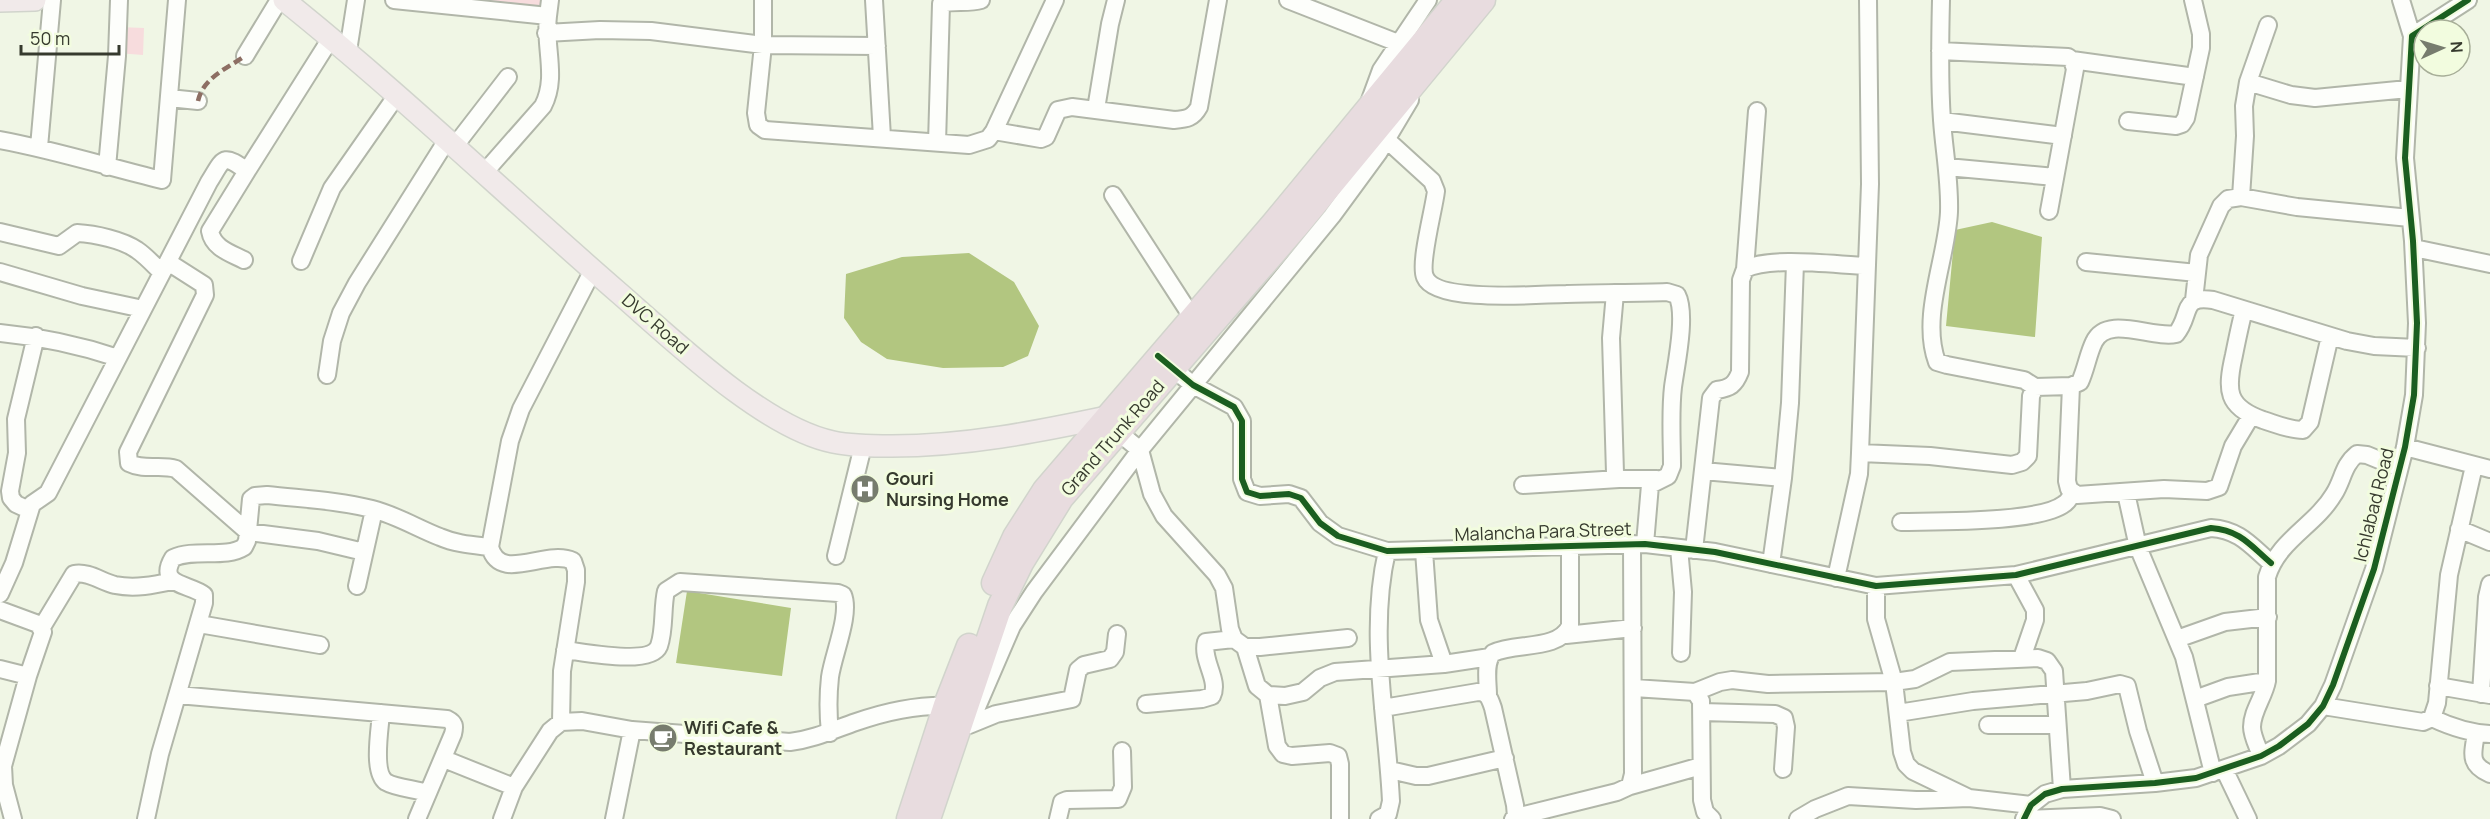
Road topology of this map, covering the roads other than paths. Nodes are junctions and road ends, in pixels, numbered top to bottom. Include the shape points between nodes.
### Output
1 (0, 0) edge
2 (35, 0) edge
3 (52, 0) edge
4 (118, 0) edge
5 (177, 0) edge
6 (279, 0) edge
7 (284, 0) edge
8 (356, 0) edge
9 (394, 0) edge
10 (763, 0) edge
11 (874, 0) edge
12 (981, 0) edge
13 (1055, 0) edge
14 (1116, 0) edge
15 (1218, 0) edge
16 (1288, 0) edge
17 (1428, 0) edge
18 (1458, 0) edge
19 (1483, 0) edge
20 (1868, 0) edge
21 (1941, 0) edge
22 (2193, 0) edge
23 (2401, 0) edge
24 (2468, 0) edge
25 (548, 16) edge
26 (2440, 18) edge
27 (2268, 25) dead end
28 (2412, 36) joint
29 (331, 38) junction
30 (1398, 43) junction
31 (763, 45) junction
32 (877, 46) junction
33 (348, 51) junction
34 (1940, 51) junction
35 (245, 56) dead end
36 (2072, 60) junction
37 (1422, 75) junction
38 (508, 77) dead end
39 (2195, 77) junction
40 (2248, 82) junction
41 (2408, 89) junction
42 (397, 95) junction
43 (169, 98) junction
44 (198, 101) dead end
45 (1096, 109) junction
46 (1367, 109) junction
47 (1757, 111) dead end
48 (1942, 121) junction
49 (2128, 121) dead end
50 (994, 131) junction
51 (2063, 136) junction
52 (882, 137) junction
53 (0, 140) edge
54 (1387, 140) junction
55 (450, 143) junction
56 (937, 143) junction
57 (39, 147) junction
58 (107, 167) junction
59 (1947, 167) junction
60 (247, 171) junction
61 (484, 173) junction
62 (2055, 177) junction
63 (1113, 195) dead end
64 (2241, 197) junction
65 (2049, 211) dead end
66 (2410, 218) junction
67 (0, 232) edge
68 (2414, 248) junction
69 (244, 260) dead end
70 (301, 261) dead end
71 (2086, 262) dead end
72 (1795, 263) junction
73 (2490, 264) edge
74 (1867, 266) junction
75 (165, 268) junction
76 (1745, 269) junction
77 (593, 270) junction
78 (0, 272) edge
79 (2197, 273) junction
80 (1615, 293) junction
81 (2194, 300) junction
82 (143, 309) junction
83 (2244, 310) junction
84 (1192, 317) junction
85 (0, 333) edge
86 (36, 336) junction
87 (2330, 336) junction
88 (2417, 348) junction
89 (118, 358) junction
90 (1166, 362) junction
91 (327, 375) dead end
92 (1193, 385) junction
93 (2071, 386) junction
94 (2035, 387) junction
95 (2251, 416) junction
96 (1112, 424) junction
97 (863, 446) junction
98 (2404, 447) junction
99 (1140, 450) junction
100 (1860, 453) junction
101 (2482, 467) edge
102 (2399, 468) junction
103 (1703, 471) junction
104 (1783, 478) junction
105 (1619, 479) junction
106 (1658, 479) junction
107 (1523, 485) dead end
108 (5, 491) edge
109 (2073, 493) junction
110 (2126, 494) junction
111 (29, 510) junction
112 (374, 510) junction
113 (1901, 522) dead end
114 (2459, 529) junction
115 (248, 532) junction
116 (2490, 542) edge
117 (1638, 544) junction
118 (1570, 546) junction
119 (490, 547) junction
120 (2138, 547) junction
121 (1687, 549) junction
122 (1387, 551) junction
123 (1424, 551) junction
124 (364, 552) junction
125 (836, 556) dead end
126 (2271, 563) junction
127 (1771, 564) junction
128 (2016, 575) junction
129 (1836, 578) junction
130 (173, 581) junction
131 (2490, 584) edge
132 (357, 586) dead end
133 (1876, 586) junction
134 (0, 594) edge
135 (0, 610) edge
136 (2268, 617) junction
137 (199, 624) junction
138 (42, 627) junction
139 (1633, 628) junction
140 (1117, 634) dead end
141 (1566, 634) junction
142 (1348, 638) dead end
143 (2177, 639) junction
144 (1239, 643) junction
145 (320, 645) dead end
146 (565, 650) junction
147 (1681, 653) dead end
148 (1490, 657) junction
149 (2022, 658) junction
150 (1444, 664) junction
151 (1380, 668) junction
152 (0, 669) edge
153 (28, 676) junction
154 (2267, 681) junction
155 (1894, 682) junction
156 (2438, 687) junction
157 (1634, 688) junction
158 (1695, 692) junction
159 (2056, 694) junction
160 (178, 695) junction
161 (1268, 695) junction
162 (1488, 695) junction
163 (2486, 695) edge
164 (2195, 699) junction
165 (1146, 704) dead end
166 (2323, 706) junction
167 (1383, 708) junction
168 (960, 712) junction
169 (1702, 712) junction
170 (381, 713) junction
171 (1898, 713) junction
172 (2432, 718) junction
173 (561, 722) junction
174 (1988, 725) dead end
175 (2057, 725) junction
176 (632, 730) junction
177 (830, 733) junction
178 (2483, 734) edge
179 (1122, 751) dead end
180 (2261, 756) junction
181 (1505, 758) junction
182 (444, 759) junction
183 (1701, 766) junction
184 (1783, 769) dead end
185 (1390, 770) junction
186 (2218, 771) junction
187 (2490, 774) edge
188 (2155, 783) junction
189 (1630, 786) junction
190 (514, 787) junction
191 (2062, 789) junction
192 (427, 792) junction
193 (1969, 798) junction
194 (2244, 810) edge
195 (2026, 814) edge
196 (1520, 817) edge
197 (1706, 817) edge
198 (1386, 818) edge
199 (14, 819) edge
200 (146, 819) edge
201 (417, 819) edge
202 (502, 819) edge
203 (614, 819) edge
204 (909, 819) edge
205 (928, 819) edge
206 (1058, 819) edge
207 (1340, 819) edge
208 (1798, 819) edge
209 (2112, 819) edge

1 - 2 main road
3 - 57 street
4 - 58 street
5 - 43 street
6 - 35 street
7 - 29 main road, DVC Road
8 - 33 street
9 - 25 street
10 - 31 street
11 - 32 street
12 - 56 street via 941,4
13 - 50 street
14 - 45 street
15 - 45 street via 1199,107 1194,115 1174,120
16 - 30 street
17 - 30 street
18 - 46 highway, Grand Trunk Road
19 - 37 highway, Grand Trunk Road
20 - 74 street
21 - 34 street
22 - 39 street via 2201,34
23 - 28 street
24 - 26 street
25 - 31 street via 600,30 651,31
25 - 61 street via 550,93
27 - 40 street
28 - 41 street, Ichlabad Road
29 - 33 main road, DVC Road
29 - 60 street
30 - 46 street via 1381,70
31 - 32 street
31 - 52 street via 758,125 765,130
32 - 52 street
33 - 42 main road, DVC Road
34 - 36 street
34 - 48 street
36 - 39 street
36 - 51 street via 2075,69
37 - 54 street
37 - 90 highway, Grand Trunk Road via 1295,228
38 - 55 street
39 - 49 street via 2182,124
40 - 41 street via 2315,98
40 - 64 street
41 - 66 street, Ichlabad Road via 2405,158
42 - 55 main road, DVC Road
42 - 70 street via 332,188
43 - 44 street
43 - 58 street via 162,180
45 - 50 street via 1058,110 1046,137 1041,139
46 - 84 highway, Grand Trunk Road
47 - 76 street
48 - 51 street
48 - 59 street
50 - 56 street via 980,143
51 - 62 street
52 - 56 street
53 - 57 street
54 - 80 street via 1432,182 1436,191 1424,261 1424,275 1430,284 1464,294 1494,297
54 - 92 street via 1332,216
55 - 61 main road, DVC Road
55 - 91 street via 341,313
57 - 58 street
59 - 62 street
59 - 94 street via 1948,224 1935,284 1932,338 1937,362 2024,380
60 - 69 street via 210,231 217,246
60 - 75 street via 230,159 222,161
61 - 77 main road, DVC Road
62 - 65 street
63 - 84 street
64 - 66 street via 2297,207
64 - 79 street via 2228,199 2221,206 2199,255
66 - 68 street, Ichlabad Road
67 - 75 street via 58,246 78,233 92,235 128,245
68 - 73 street
68 - 88 street, Ichlabad Road
71 - 79 street
72 - 74 street
72 - 76 street via 1754,264
72 - 104 street via 1793,363
74 - 100 street
75 - 82 street
75 - 115 street via 199,281 204,285 205,295 128,452 129,463 176,469
76 - 103 street via 1741,280 1740,372 1736,382 1717,390 1711,398
77 - 97 main road, DVC Road via 695,360 760,407 799,430 832,442
77 - 119 street via 521,409 510,441
78 - 82 street
79 - 81 street
80 - 105 street via 1611,359 1615,473
80 - 106 street via 1673,293 1680,300 1672,466 1668,476
81 - 83 street via 2213,300
81 - 93 street via 2188,304 2183,326 2176,334 2101,331 2080,382
82 - 89 street
83 - 87 street
83 - 95 street via 2228,379 2229,394 2236,406
84 - 90 highway, Grand Trunk Road
85 - 86 street
86 - 89 street
86 - 108 street via 16,419 17,453
87 - 88 street via 2374,346
87 - 95 street via 2310,422 2303,430
88 - 98 street, Ichlabad Road via 2414,395
89 - 111 street via 48,493
90 - 92 street, Malancha Para Street
90 - 96 highway, Grand Trunk Road
92 - 99 street
92 - 122 street, Malancha Para Street via 1234,407 1242,421 1242,479 1247,492 1301,498 1320,524 1338,536
93 - 94 street
93 - 109 street via 2067,481
94 - 100 street via 2031,396 2028,456 2022,462 2012,465
95 - 110 street via 2233,446 2219,487 2207,491 2164,489
96 - 97 main road, DVC Road via 918,446
96 - 99 street
96 - 168 highway, Grand Trunk Road via 1045,490 1014,537 989,593
97 - 125 street
98 - 101 street
98 - 102 street, Ichlabad Road
99 - 144 street via 1152,494 1164,516 1224,588
99 - 168 street via 1019,614
100 - 129 street
101 - 114 street
102 - 126 street via 2357,454 2348,461 2334,495
102 - 166 street, Ichlabad Road via 2374,568
103 - 104 street
103 - 121 street
104 - 127 street
105 - 106 street
105 - 107 street
106 - 117 street via 1650,484
108 - 111 street via 16,504
109 - 110 street
109 - 113 street via 2066,504 2039,513
110 - 120 street
111 - 134 street
112 - 115 street via 341,502 260,495 251,499
112 - 119 street via 440,537
112 - 124 street
114 - 116 street
114 - 156 street via 2449,575
115 - 124 street via 318,541
115 - 130 street via 244,547 239,550 173,558 169,572
117 - 118 street, Malancha Para Street
117 - 121 street, Malancha Para Street
117 - 139 street
118 - 123 street, Malancha Para Street
118 - 141 street via 1570,626
119 - 146 street via 498,563 553,557 573,561 576,582
120 - 126 street, Malancha Para Street via 2211,528 2228,529
120 - 128 street, Malancha Para Street
120 - 143 street
121 - 127 street, Malancha Para Street
121 - 147 street
122 - 123 street, Malancha Para Street
122 - 151 street via 1382,573
123 - 150 street via 1429,620
124 - 132 street
126 - 136 street
127 - 129 street, Malancha Para Street
128 - 133 street, Malancha Para Street
128 - 149 street via 2031,600 2035,620
129 - 133 street, Malancha Para Street
130 - 137 street via 204,595
130 - 138 street via 129,587 74,574
131 - 163 street
133 - 155 street via 1876,620
135 - 138 street
136 - 143 street via 2225,622
136 - 154 street
137 - 145 street
137 - 160 street
138 - 153 street
139 - 141 street
139 - 157 street
140 - 168 street via 1110,659 1078,670 1072,699 996,714
141 - 148 street via 1556,640 1498,651
142 - 144 street
143 - 164 street
144 - 161 street via 1257,686
144 - 165 street via 1206,642 1205,654 1214,686 1212,696
146 - 173 street
146 - 177 street via 626,657 650,654 658,646 666,591 680,582 838,593 843,595 846,610 830,677
148 - 150 street
148 - 162 street
149 - 155 street via 1950,662 1915,680
149 - 159 street via 2048,662 2054,672
150 - 151 street
151 - 161 street via 1335,672 1303,692
151 - 167 street
152 - 153 street
153 - 199 street via 3,766
154 - 164 street via 2228,687
154 - 180 street via 2252,729
155 - 158 street via 1768,684 1732,680
155 - 171 street
156 - 163 street
156 - 172 street
157 - 158 street
157 - 189 street
158 - 169 street
159 - 171 street
159 - 175 street
159 - 188 street via 2127,686
160 - 170 street
160 - 200 street
161 - 207 street via 1277,746 1283,754 1338,756
162 - 167 street via 1478,692
162 - 181 street
164 - 186 street
166 - 172 street via 2423,722
166 - 180 street, Ichlabad Road via 2308,724
167 - 185 street
168 - 177 street via 914,708
168 - 204 highway, Grand Trunk Road
168 - 205 highway, Grand Trunk Road
169 - 183 street
169 - 184 street via 1775,714 1784,718
170 - 182 street via 452,721 455,726
170 - 192 street via 380,776 386,782
171 - 193 street via 1906,764
172 - 178 street
173 - 176 street via 582,721
173 - 190 street via 550,731
174 - 175 street
175 - 191 street
176 - 177 street via 790,742
176 - 203 street
178 - 187 street via 2473,759 2478,768
179 - 206 street via 1123,787 1118,799 1067,800 1062,802
180 - 186 street, Ichlabad Road
181 - 185 street via 1428,776
181 - 196 street
182 - 190 street
182 - 192 street
183 - 189 street
183 - 197 street
185 - 198 street via 1391,801
186 - 188 street, Ichlabad Road
186 - 194 street
188 - 191 street, Ichlabad Road
189 - 196 street
190 - 202 street
191 - 195 street, Ichlabad Road via 2045,794
192 - 201 street
193 - 195 street
193 - 208 street via 1848,796
195 - 209 street

